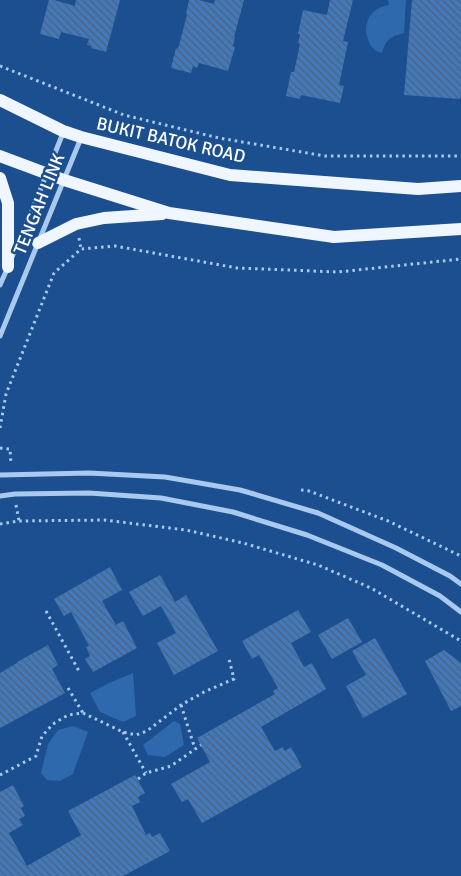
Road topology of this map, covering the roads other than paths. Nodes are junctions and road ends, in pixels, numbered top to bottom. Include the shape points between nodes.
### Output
1 (0, 100) edge
2 (63, 131) junction
3 (81, 137) junction
4 (0, 156) edge
5 (47, 174) junction
6 (0, 178) edge
7 (64, 180) junction
8 (461, 186) edge
9 (170, 213) junction
10 (461, 230) edge
11 (38, 243) junction
12 (8, 267) junction
13 (0, 285) edge
14 (0, 336) edge
15 (0, 475) edge
16 (0, 496) edge
17 (461, 584) edge
18 (461, 612) edge

1 - 2 main road, BUKIT BATOK ROAD
2 - 3 main road, BUKIT BATOK ROAD
2 - 5 street, TENGAH LINK
3 - 7 street, TENGAH LINK
3 - 8 main road, BUKIT BATOK ROAD via 230,175 418,189
4 - 5 main road
5 - 7 main road
5 - 12 street, TENGAH LINK
6 - 12 main road via 8,203
7 - 9 main road
7 - 11 street, TENGAH LINK
9 - 10 main road via 334,237
9 - 11 main road via 104,218 76,224
11 - 14 street, TENGAH LINK
12 - 13 street, TENGAH LINK
15 - 17 street via 89,473 165,477 240,490 318,512 396,548
16 - 18 street via 89,493 161,498 233,512 307,534 382,565 440,596

